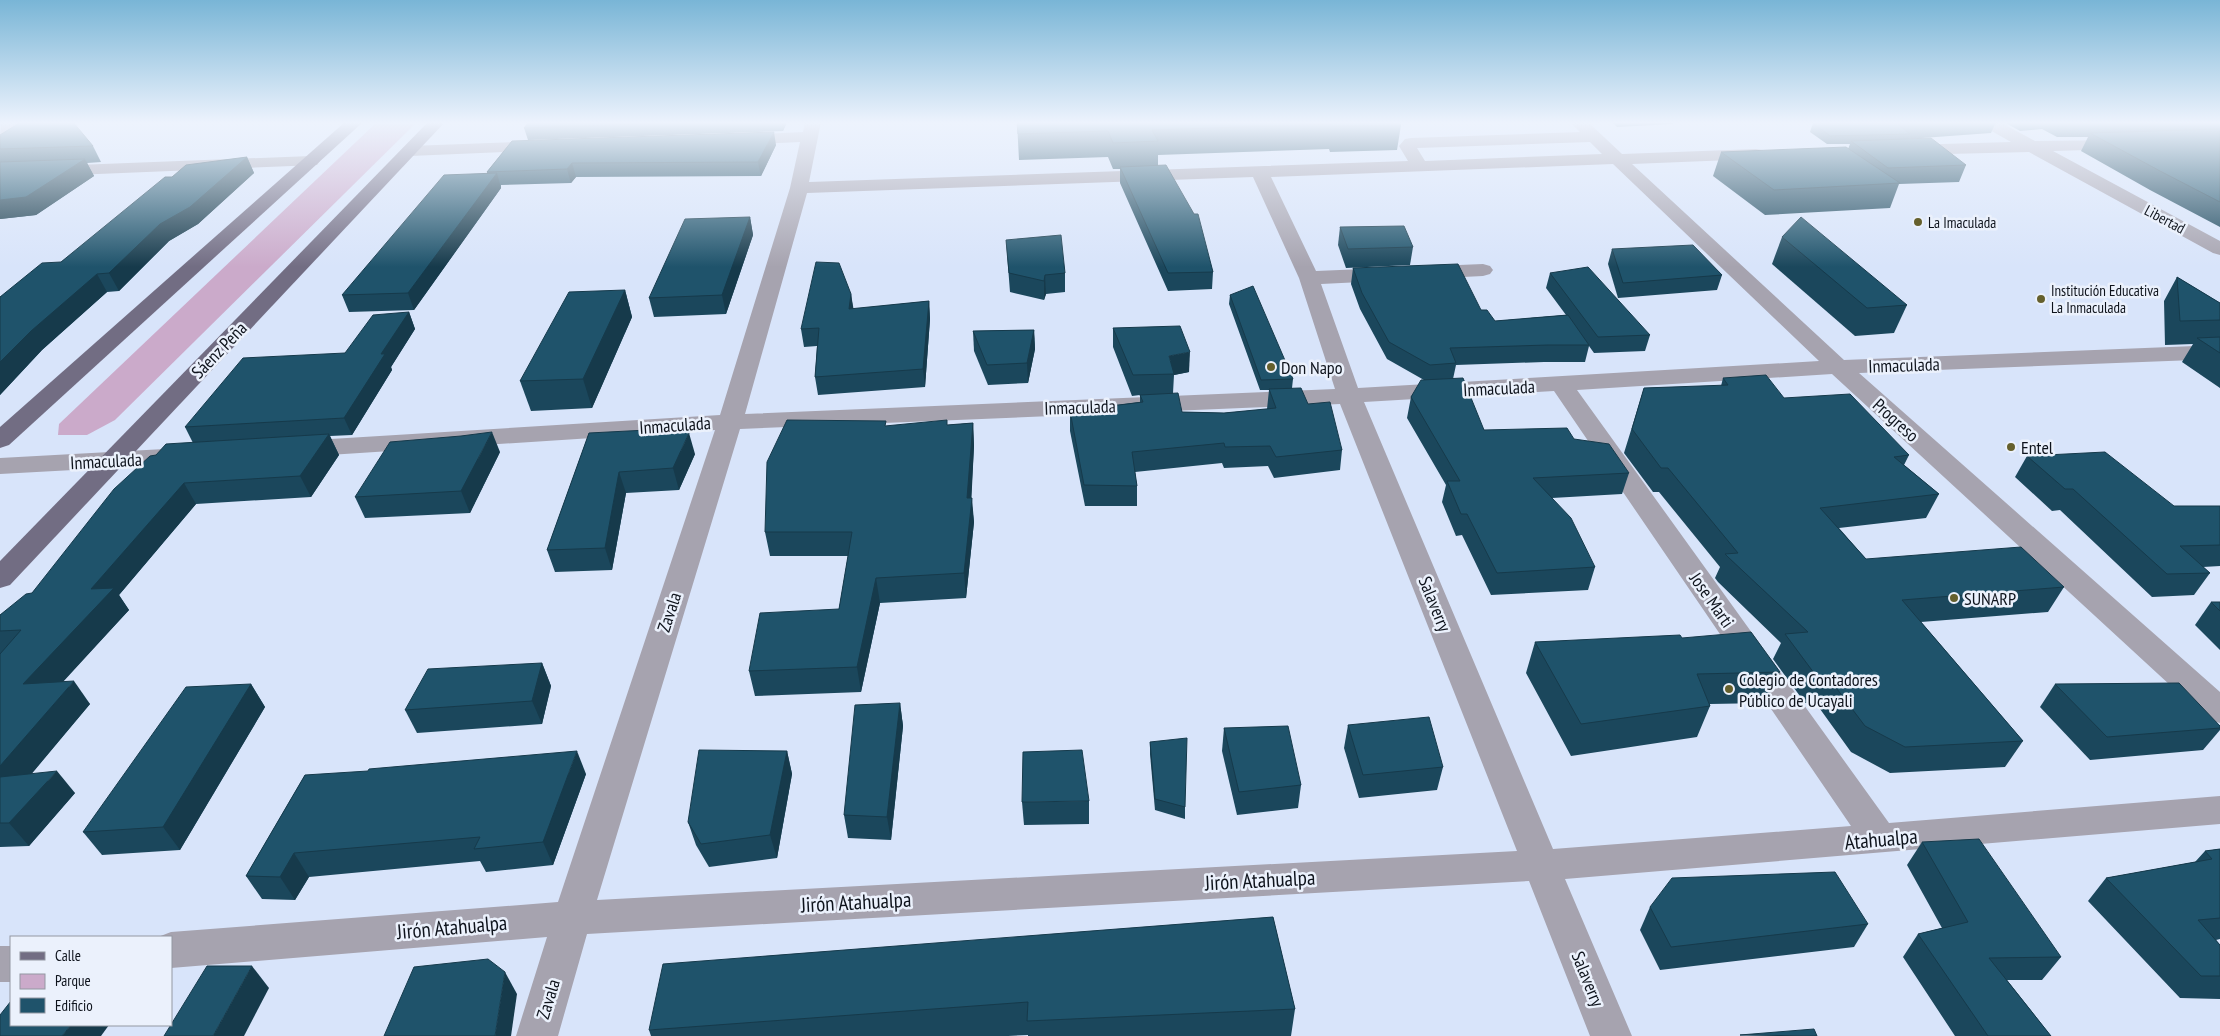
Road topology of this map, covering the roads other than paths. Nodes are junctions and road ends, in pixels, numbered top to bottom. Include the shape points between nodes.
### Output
1 (75, 170) edge
2 (302, 170) edge
3 (391, 170) edge
4 (803, 170) edge
5 (1304, 170) edge
6 (1628, 170) edge
7 (2074, 170) edge
8 (1260, 172) junction
9 (0, 173) edge
10 (799, 188) junction
11 (2220, 249) edge
12 (1483, 270) dead end
13 (1309, 278) junction
14 (2220, 352) edge
15 (1838, 367) junction
16 (1562, 385) junction
17 (1349, 396) junction
18 (730, 422) junction
19 (0, 440) edge
20 (273, 450) edge
21 (203, 455) edge
22 (114, 460) junction
23 (0, 466) edge
24 (0, 578) edge
25 (2220, 712) edge
26 (2220, 810) edge
27 (1880, 839) junction
28 (1542, 865) junction
29 (572, 918) junction
30 (172, 950) edge
31 (537, 1036) edge
32 (1611, 1036) edge

1 - 9 street
2 - 19 main road
3 - 22 main road, Sáenz Peña
4 - 10 street, Zavala
5 - 8 street
6 - 15 street, Progreso
7 - 11 street, Libertad
8 - 10 street
8 - 13 street, Salaverry
10 - 18 street, Zavala
12 - 13 street
13 - 17 street, Salaverry
14 - 15 street, Inmaculada
15 - 16 street, Inmaculada
15 - 25 street, Progreso
16 - 17 street, Inmaculada
16 - 27 street, Jose Marti
17 - 18 street, Inmaculada
17 - 28 street, Salaverry
18 - 20 street, Inmaculada
18 - 29 street, Zavala
21 - 22 street, Inmaculada
22 - 23 street, Inmaculada
22 - 24 main road, Sáenz Peña
26 - 27 street, Atahualpa
27 - 28 street, Atahualpa
28 - 29 street, Jirón Atahualpa
28 - 32 street, Salaverry
29 - 30 street, Jirón Atahualpa
29 - 31 street, Zavala

